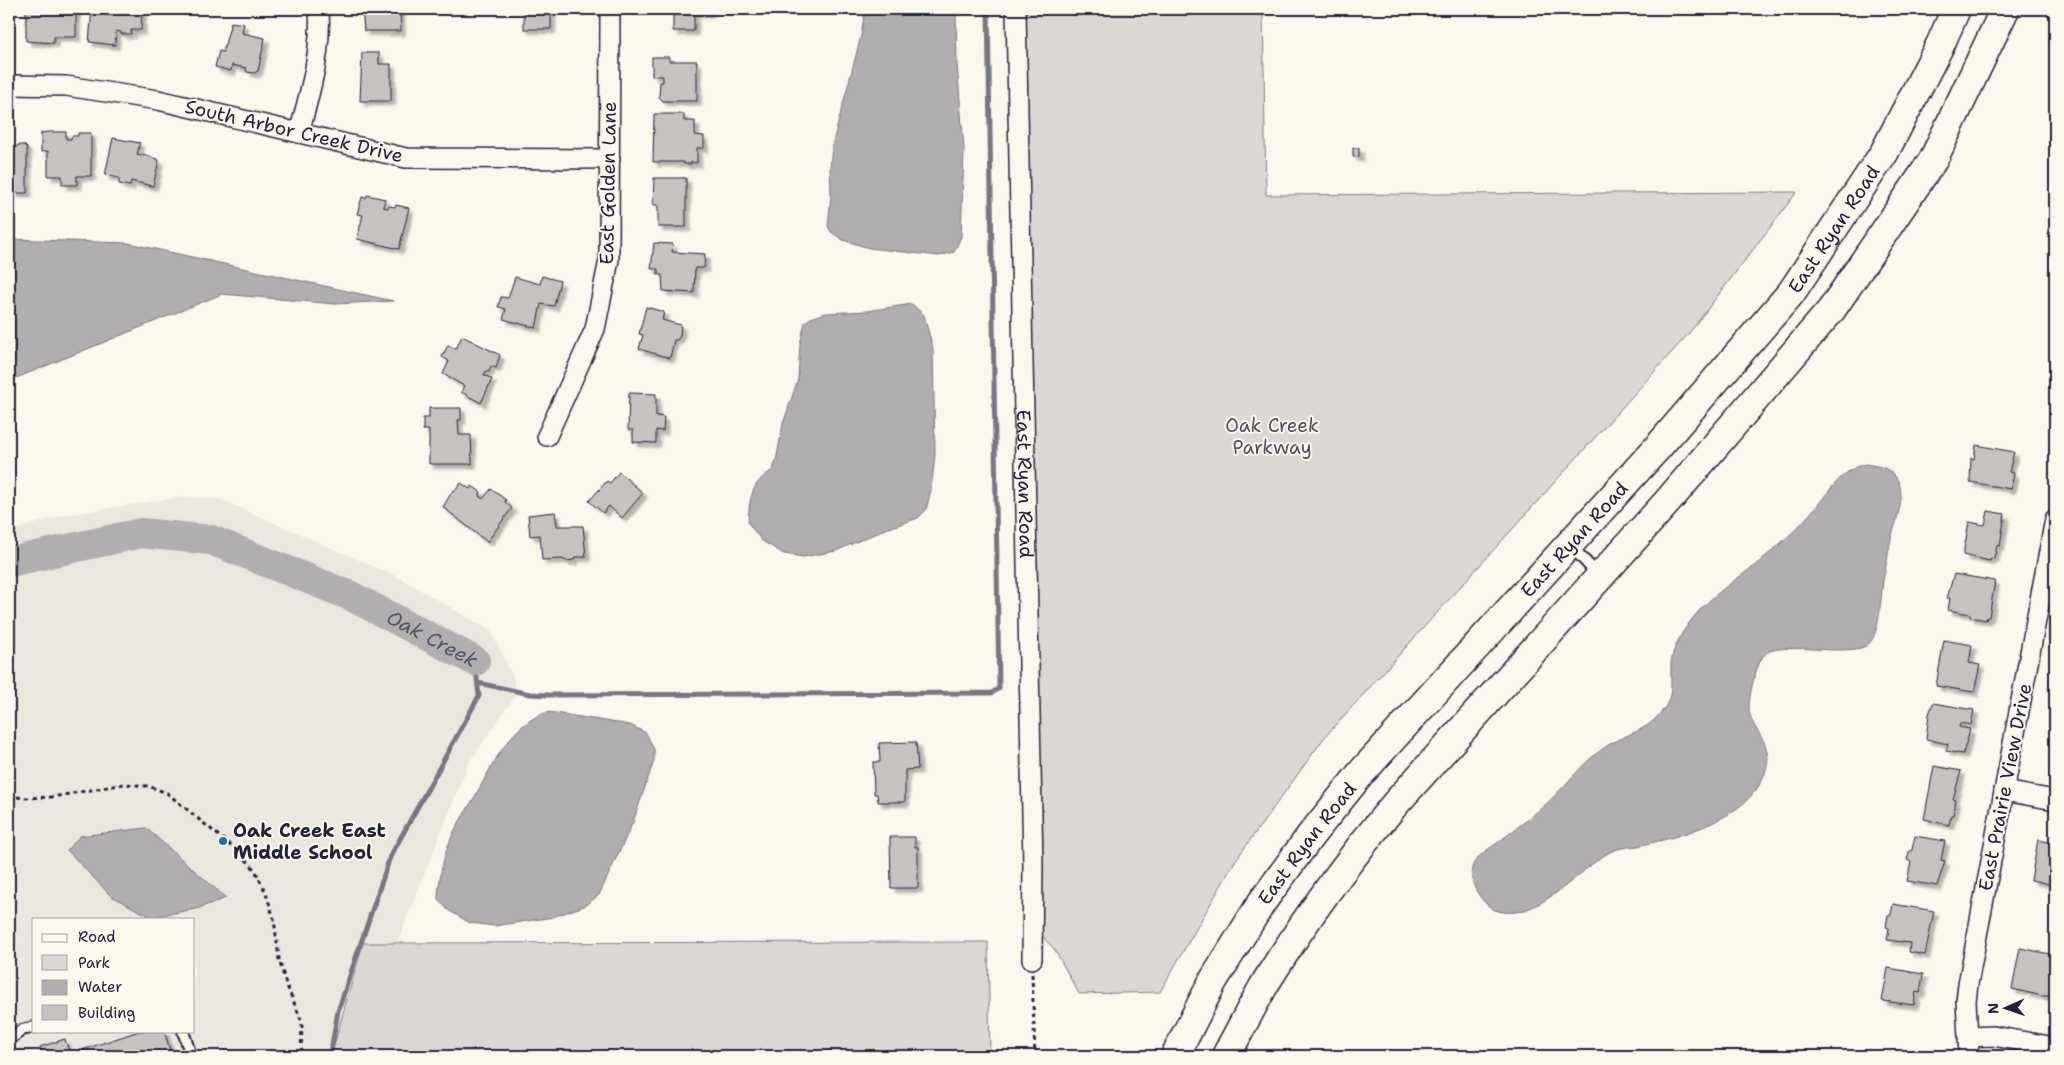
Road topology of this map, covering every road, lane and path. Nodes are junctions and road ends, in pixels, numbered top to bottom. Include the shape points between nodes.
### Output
1 (320, 9) edge
2 (610, 9) edge
3 (1016, 9) edge
4 (1956, 9) edge
5 (1990, 9) edge
6 (2005, 9) edge
7 (9, 85) edge
8 (1965, 93) junction
9 (298, 133) junction
10 (610, 160) junction
11 (547, 436) dead end
12 (2055, 519) edge
13 (1570, 544) junction
14 (2053, 546) edge
15 (1600, 577) junction
16 (2004, 791) junction
17 (9, 796) edge
18 (2055, 800) edge
19 (1032, 959) joint
20 (32, 1028) edge
21 (183, 1032) edge
22 (1969, 1037) junction
23 (9, 1040) edge
24 (2055, 1047) edge
25 (191, 1056) edge
26 (301, 1056) edge
27 (1034, 1056) edge
28 (1175, 1056) edge
29 (1226, 1056) edge
30 (1969, 1056) edge

1 - 9 street via 316,66
2 - 10 street, East Golden Lane
3 - 19 street, East Ryan Road
4 - 13 main road, East Ryan Road via 1884,153 1791,293
5 - 8 main road
6 - 8 main road
7 - 9 street, South Arbor Creek Drive via 66,86 158,100
8 - 15 main road via 1933,160 1832,309
9 - 10 street, South Arbor Creek Drive via 406,158
10 - 11 street, East Golden Lane via 609,260 595,329
12 - 14 street, East Prairie View Drive
13 - 15 lane
13 - 28 main road, East Ryan Road via 1362,772 1311,835 1257,910 1213,982
14 - 16 street, East Prairie View Drive
15 - 29 main road via 1355,852 1266,983
16 - 18 street
16 - 22 street, East Prairie View Drive via 1968,984
17 - 26 path via 52,797 124,784 148,786 167,793 241,854 266,893 274,919 279,959 302,1022
19 - 27 path
20 - 23 lane via 22,1030
21 - 25 lane
22 - 24 street via 1993,1036
22 - 30 street, East Prairie View Drive

